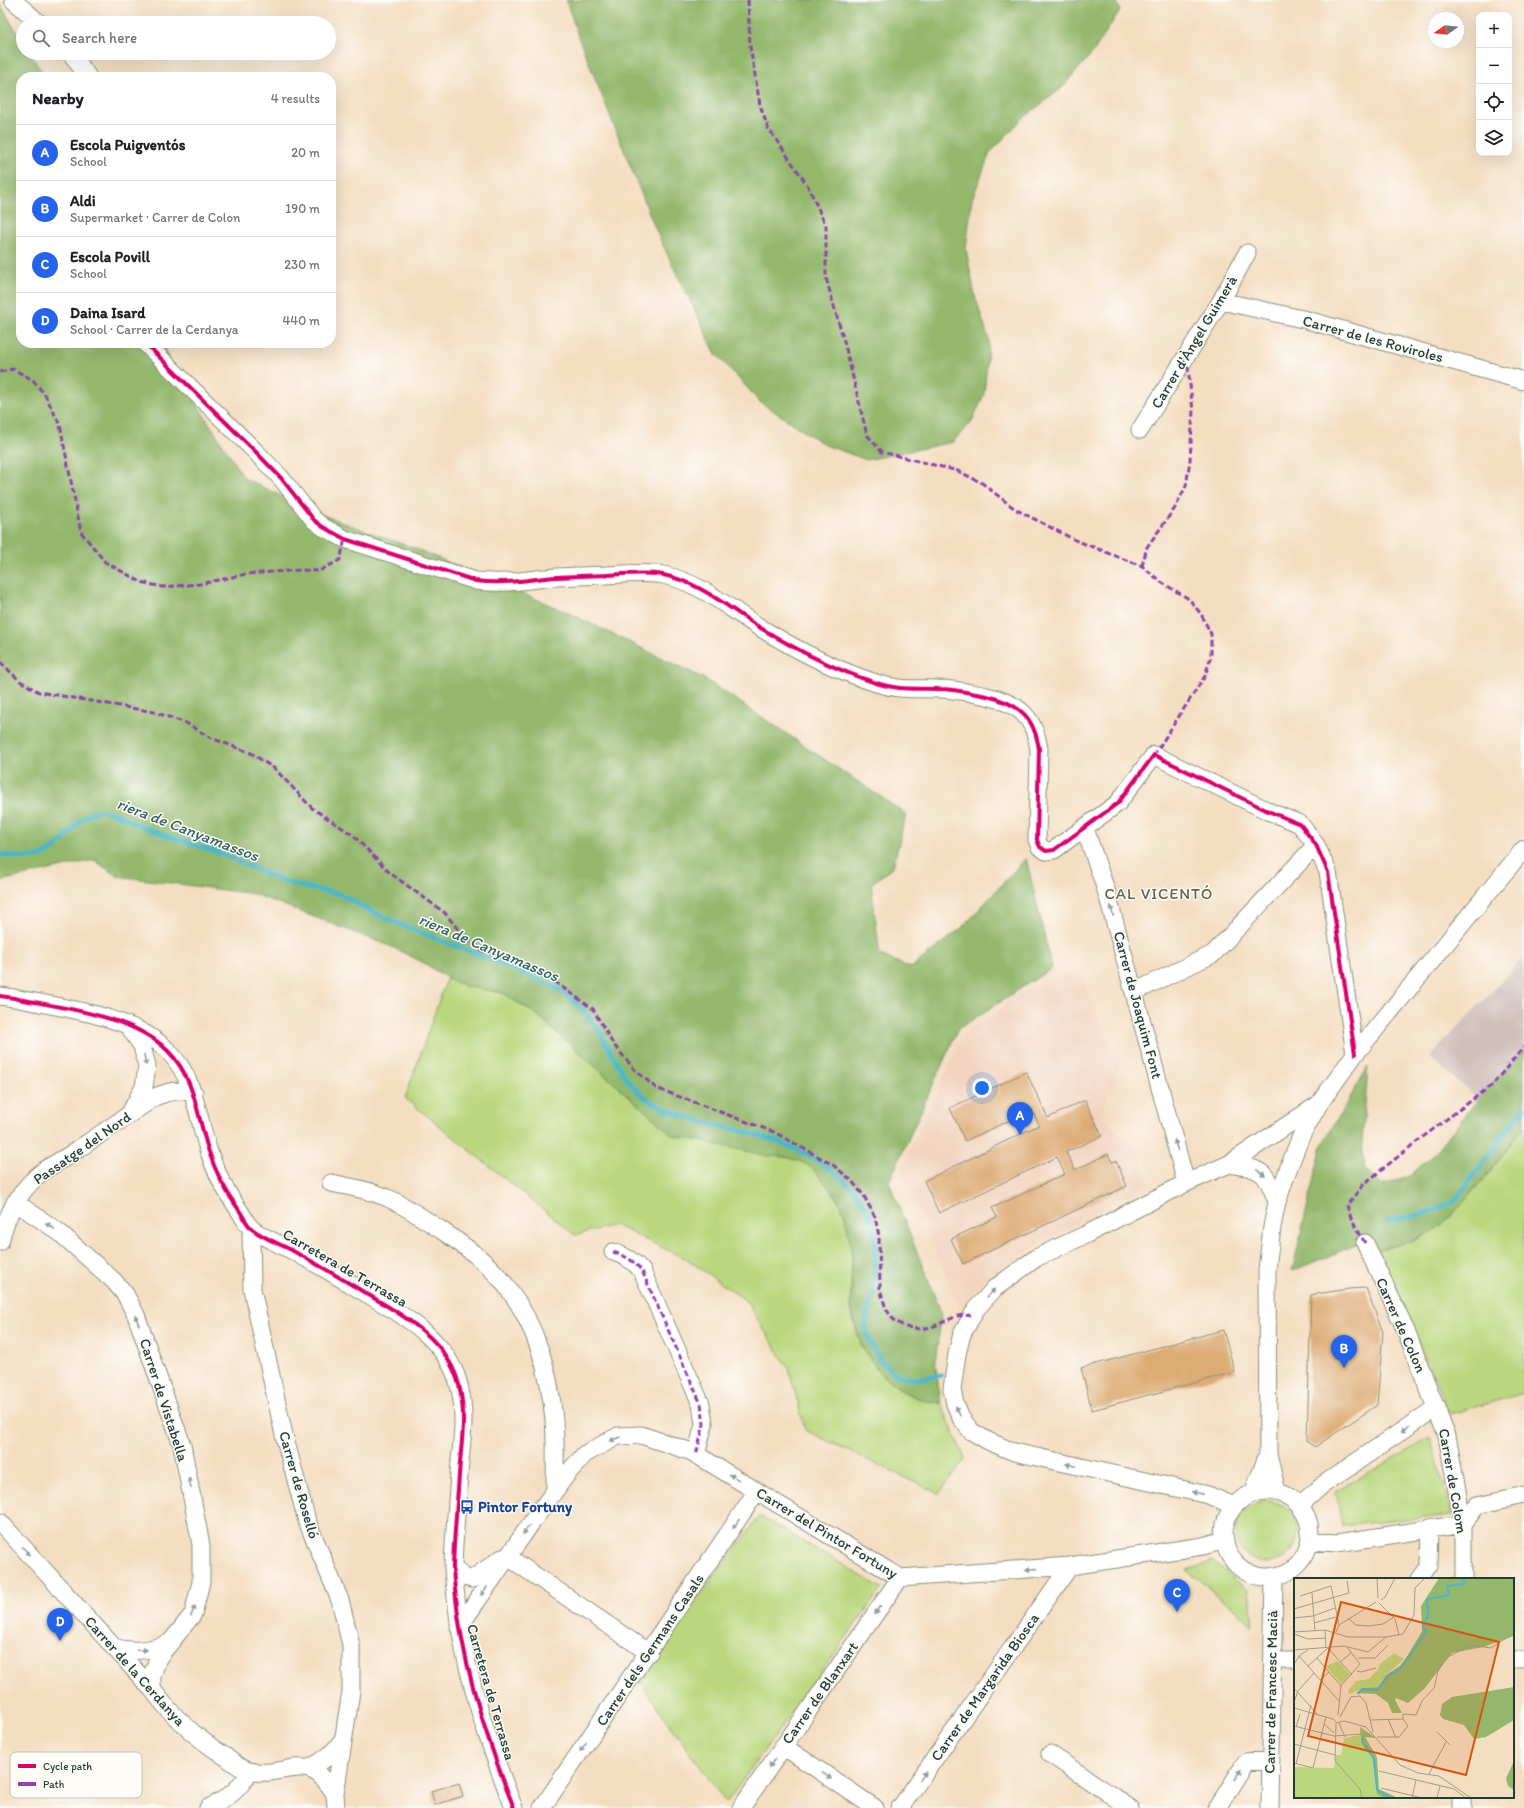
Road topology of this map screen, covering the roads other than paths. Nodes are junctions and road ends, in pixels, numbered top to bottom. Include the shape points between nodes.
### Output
1 (13, 0) edge
2 (31, 16) edge
3 (76, 60) edge
4 (84, 72) edge
5 (1247, 253) dead end
6 (1221, 301) junction
7 (150, 348) edge
8 (1524, 381) edge
9 (1140, 430) dead end
10 (1084, 829) junction
11 (1316, 845) junction
12 (1524, 849) edge
13 (1134, 992) junction
14 (0, 996) edge
15 (128, 1026) junction
16 (1355, 1054) junction
17 (194, 1093) junction
18 (1320, 1104) junction
19 (128, 1114) junction
20 (1229, 1164) junction
21 (331, 1182) dead end
22 (1186, 1183) junction
23 (15, 1202) junction
24 (1277, 1202) junction
25 (251, 1228) junction
26 (0, 1242) edge
27 (1365, 1244) dead end
28 (613, 1252) dead end
29 (1437, 1407) junction
30 (1268, 1454) junction
31 (696, 1455) junction
32 (555, 1489) junction
33 (757, 1491) junction
34 (1277, 1492) junction
35 (1253, 1493) junction
36 (1524, 1495) edge
37 (1300, 1505) junction
38 (1234, 1506) junction
39 (0, 1522) edge
40 (1464, 1524) junction
41 (1430, 1528) junction
42 (1225, 1540) junction
43 (1310, 1541) junction
44 (511, 1552) junction
45 (1070, 1566) junction
46 (453, 1568) junction
47 (1274, 1576) junction
48 (900, 1578) junction
49 (1421, 1578) edge
50 (1463, 1578) edge
51 (459, 1627) junction
52 (171, 1642) junction
53 (113, 1647) junction
54 (649, 1653) junction
55 (1273, 1660) junction
56 (1294, 1660) edge
57 (152, 1690) junction
58 (343, 1741) junction
59 (783, 1746) junction
60 (1050, 1754) dead end
61 (1271, 1760) junction
62 (309, 1768) junction
63 (249, 1771) junction
64 (335, 1801) edge
65 (208, 1808) edge
66 (514, 1808) edge
67 (542, 1808) edge
68 (741, 1808) edge
69 (875, 1808) edge
70 (900, 1808) edge
71 (1130, 1808) edge
72 (1217, 1808) edge
73 (1270, 1808) edge

1 - 2 street
3 - 4 street
5 - 6 street, Carrer d'Àngel Guimerà
6 - 8 street, Carrer de les Roviroles via 1306,320
6 - 9 street, Carrer d'Àngel Guimerà
7 - 10 street via 281,478 314,520 344,539 488,583 554,577 637,574 672,577 722,602 798,650 843,671 894,688 959,690 1005,701 1020,709 1032,723 1037,738 1037,840 1040,847 1046,851 1054,850
10 - 11 street via 1118,803 1154,755 1300,824
13 -> 10 street, Carrer de Joaquim Font via 1106,890
11 - 13 street via 1213,954
11 - 16 street via 1328,872
12 - 16 street
22 -> 13 street, Carrer de Joaquim Font
14 - 15 street, Carretera de Terrassa via 77,1011
15 - 17 street, Carretera de Terrassa via 149,1036 168,1051
15 -> 19 street via 142,1046 147,1066 144,1087
16 - 18 street
17 - 19 street, Passatge del Nord via 170,1091
17 - 25 street, Carretera de Terrassa via 214,1167 225,1190
18 - 20 street
18 - 24 street via 1302,1134
19 - 23 street, Passatge del Nord via 76,1152 46,1170 30,1183
20 - 22 street
20 -> 24 street via 1261,1171 1270,1182
21 - 32 street via 392,1200 463,1244 507,1287 523,1312 538,1344 549,1386 554,1420
38 -> 22 street via 1208,1495 1014,1452 971,1431 960,1418 952,1389 962,1334 971,1316 994,1288 1036,1258
23 - 26 street, Passatge del Nord
52 -> 23 street, Carrer de Vistabella via 193,1614 201,1582 201,1545 187,1468 136,1315 125,1294 114,1281 59,1232
24 - 30 street via 1267,1270
25 - 46 street, Carretera de Terrassa via 404,1316 425,1332 451,1366 463,1405 464,1430
25 - 58 street, Carrer de Roselló via 252,1289 284,1435 307,1521 340,1600 351,1645 351,1691
27 - 29 street, Carrer de Colon via 1404,1326
28 - 31 street via 635,1262 642,1271 701,1404 704,1424
29 -> 37 street via 1321,1486
29 - 40 street, Carrer de Colom via 1447,1436
30 - 34 street
30 - 35 street
31 -> 32 street, Carrer del Pintor Fortuny via 641,1435 618,1436 585,1454
33 -> 31 street, Carrer del Pintor Fortuny
32 -> 44 street, Carrer del Pintor Fortuny
33 - 48 street, Carrer del Pintor Fortuny
33 -> 54 street, Carrer dels Germans Casals
34 - 35 street
34 - 37 street
35 - 38 street
36 - 40 street via 1477,1505
37 - 43 street via 1307,1516
38 - 42 street via 1226,1522
39 -> 53 street, Carrer de la Cerdanya
40 - 41 street
40 - 50 street, Carrer de Colom
41 - 43 street via 1337,1543
41 - 49 street via 1429,1566
42 - 45 street, Carrer del Pintor Fortuny via 1202,1546
42 - 47 street via 1233,1560 1241,1568 1262,1576
43 - 47 street via 1298,1564 1283,1574
44 - 46 street, Carrer del Pintor Fortuny via 472,1579 464,1577
44 -> 51 street, Carrer del Pintor Fortuny
44 - 54 street
45 -> 48 street, Carrer del Pintor Fortuny
70 -> 45 street, Carrer de Margarida Biosca
46 - 51 street, Carretera de Terrassa
47 - 55 street, Carrer de Francesc Macià
48 -> 59 street, Carrer de Blanxart
51 - 66 street, Carretera de Terrassa via 491,1744
53 -> 52 street via 125,1650 157,1649
52 - 57 street, Carrer de Vistabella via 154,1667
53 - 57 street, Carrer de la Cerdanya
54 -> 67 street, Carrer dels Germans Casals
55 - 56 street
55 - 61 street, Carrer de Francesc Macià
57 - 63 street, Carrer de la Cerdanya via 168,1711 201,1740
58 - 62 street via 320,1764
58 - 64 street, Carrer de Roselló
59 -> 68 street, Carrer de Blanxart
59 -> 69 street
60 - 71 street
72 -> 61 street via 1246,1762
61 - 73 street, Carrer de Francesc Macià
62 - 63 street via 298,1767 270,1772
62 - 64 street via 327,1780
63 - 65 street via 239,1788

